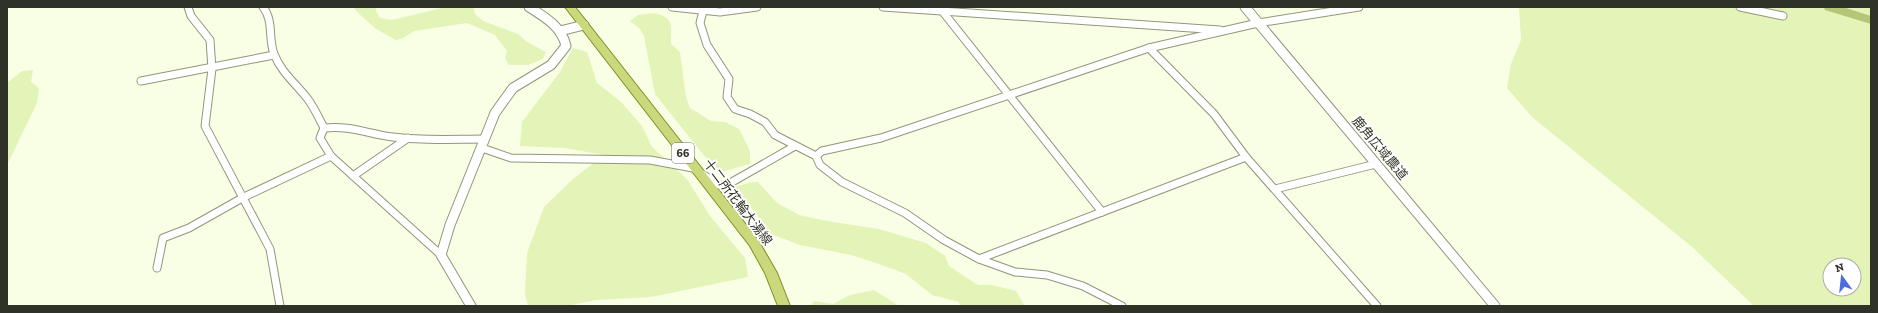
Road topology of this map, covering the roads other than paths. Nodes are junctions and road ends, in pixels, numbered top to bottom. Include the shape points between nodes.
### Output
1 (188, 7) edge
2 (263, 7) edge
3 (529, 7) edge
4 (570, 7) edge
5 (672, 7) edge
6 (757, 7) edge
7 (883, 7) edge
8 (1245, 7) edge
9 (1358, 7) edge
10 (1740, 7) edge
11 (703, 11) junction
12 (943, 12) junction
13 (1783, 16) dead end
14 (1258, 23) junction
15 (584, 25) junction
16 (1230, 30) junction
17 (560, 31) junction
18 (1149, 48) junction
19 (274, 56) junction
20 (212, 69) junction
21 (141, 81) dead end
22 (1008, 96) junction
23 (324, 128) junction
24 (408, 138) junction
25 (483, 144) junction
26 (795, 146) junction
27 (331, 156) junction
28 (816, 156) junction
29 (1246, 157) junction
30 (1376, 164) junction
31 (696, 170) junction
32 (353, 176) junction
33 (1275, 189) junction
34 (244, 197) junction
35 (1102, 212) junction
36 (441, 255) junction
37 (979, 259) junction
38 (157, 268) dead end
39 (280, 306) edge
40 (471, 306) edge
41 (784, 306) edge
42 (1122, 306) edge
43 (1377, 306) edge
44 (1495, 306) edge

1 - 20 street via 191,16 210,40
2 - 19 street via 270,17
3 - 17 street
4 - 15 main road, 十二所花輪大湯線 / 66
5 - 11 street
6 - 11 street via 720,12
7 - 12 street
8 - 14 street, 鹿角広域農道
9 - 14 street
10 - 13 street
11 - 26 street via 700,23 708,45 729,79 727,97 735,109 766,122 775,135
12 - 16 street
12 - 22 street
14 - 16 street
14 - 30 street, 鹿角広域農道
15 - 17 street
15 - 31 main road, 十二所花輪大湯線 / 66
16 - 18 street
17 - 25 street via 566,39 566,46 550,64 513,88 496,113
18 - 22 street
18 - 29 street via 1214,114
19 - 20 street
19 - 23 street via 283,71 311,103
20 - 21 street
20 - 34 street via 205,126
22 - 28 street via 881,138 822,151
22 - 35 street
23 - 24 street via 340,126
23 - 27 street via 320,138
24 - 25 street
24 - 32 street
25 - 31 street via 511,158 650,160
25 - 36 street via 450,225
26 - 28 street
26 - 31 street via 724,186
27 - 32 street
27 - 34 street
28 - 37 street via 820,165 842,182 905,213 944,240
29 - 33 street
29 - 35 street
30 - 33 street
30 - 44 street, 鹿角広域農道
31 - 41 main road, 十二所花輪大湯線 / 66 via 769,266
32 - 36 street
33 - 43 street
34 - 38 street via 189,228 163,238
34 - 39 street via 270,249
35 - 37 street
36 - 40 street
37 - 42 street via 1015,272 1047,275 1083,286

